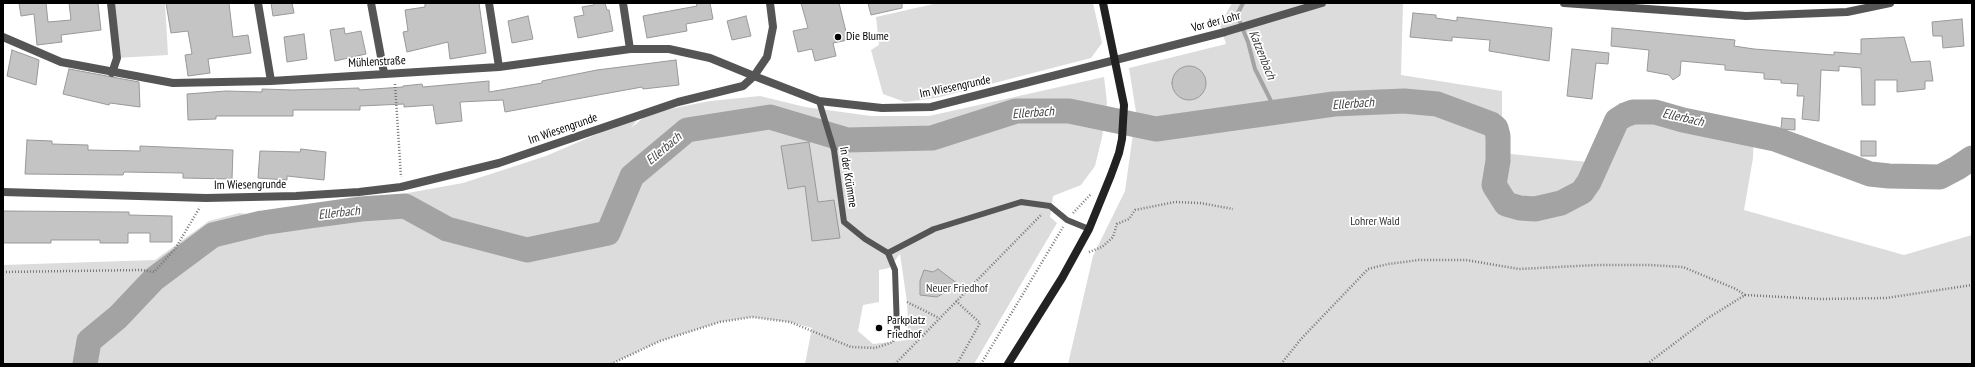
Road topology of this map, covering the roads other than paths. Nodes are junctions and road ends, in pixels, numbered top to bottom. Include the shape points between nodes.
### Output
1 (111, 3) edge
2 (258, 3) edge
3 (371, 3) edge
4 (489, 3) edge
5 (623, 3) edge
6 (770, 3) edge
7 (1103, 3) edge
8 (1322, 3) edge
9 (1564, 3) edge
10 (1890, 3) edge
11 (3, 37) edge
12 (630, 49) junction
13 (1116, 61) junction
14 (499, 67) junction
15 (112, 73) junction
16 (384, 73) junction
17 (754, 76) junction
18 (271, 81) junction
19 (819, 101) junction
20 (3, 192) edge
21 (1089, 229) junction
22 (888, 253) junction
23 (897, 329) road end
24 (1008, 364) edge

1 - 15 street via 117,58
2 - 18 street
3 - 16 street
4 - 14 street
5 - 12 street
6 - 17 street via 773,27 767,57
7 - 13 main road
8 - 13 street, Vor der Lohr via 1267,21
9 - 10 street via 1746,16 1847,12
11 - 15 street, Mühlenstraße via 61,62
12 - 14 street, Mühlenstraße
12 - 17 street, Mühlenstraße via 669,49 710,58
13 - 19 street, Im Wiesengrunde via 931,107 882,108
13 - 21 main road via 1124,105 1122,139 1111,175
14 - 16 street, Mühlenstraße
15 - 18 street, Mühlenstraße via 173,83
16 - 18 street, Mühlenstraße
17 - 19 street, Im Wiesengrunde
17 - 20 street, Im Wiesengrunde via 743,86 678,102 499,163 401,187 296,196 206,198
19 - 22 lane, In der Krümme via 834,150 844,222
21 - 22 lane via 1067,220 1050,206 1021,202 934,229
21 - 24 main road
22 - 23 lane via 895,270

